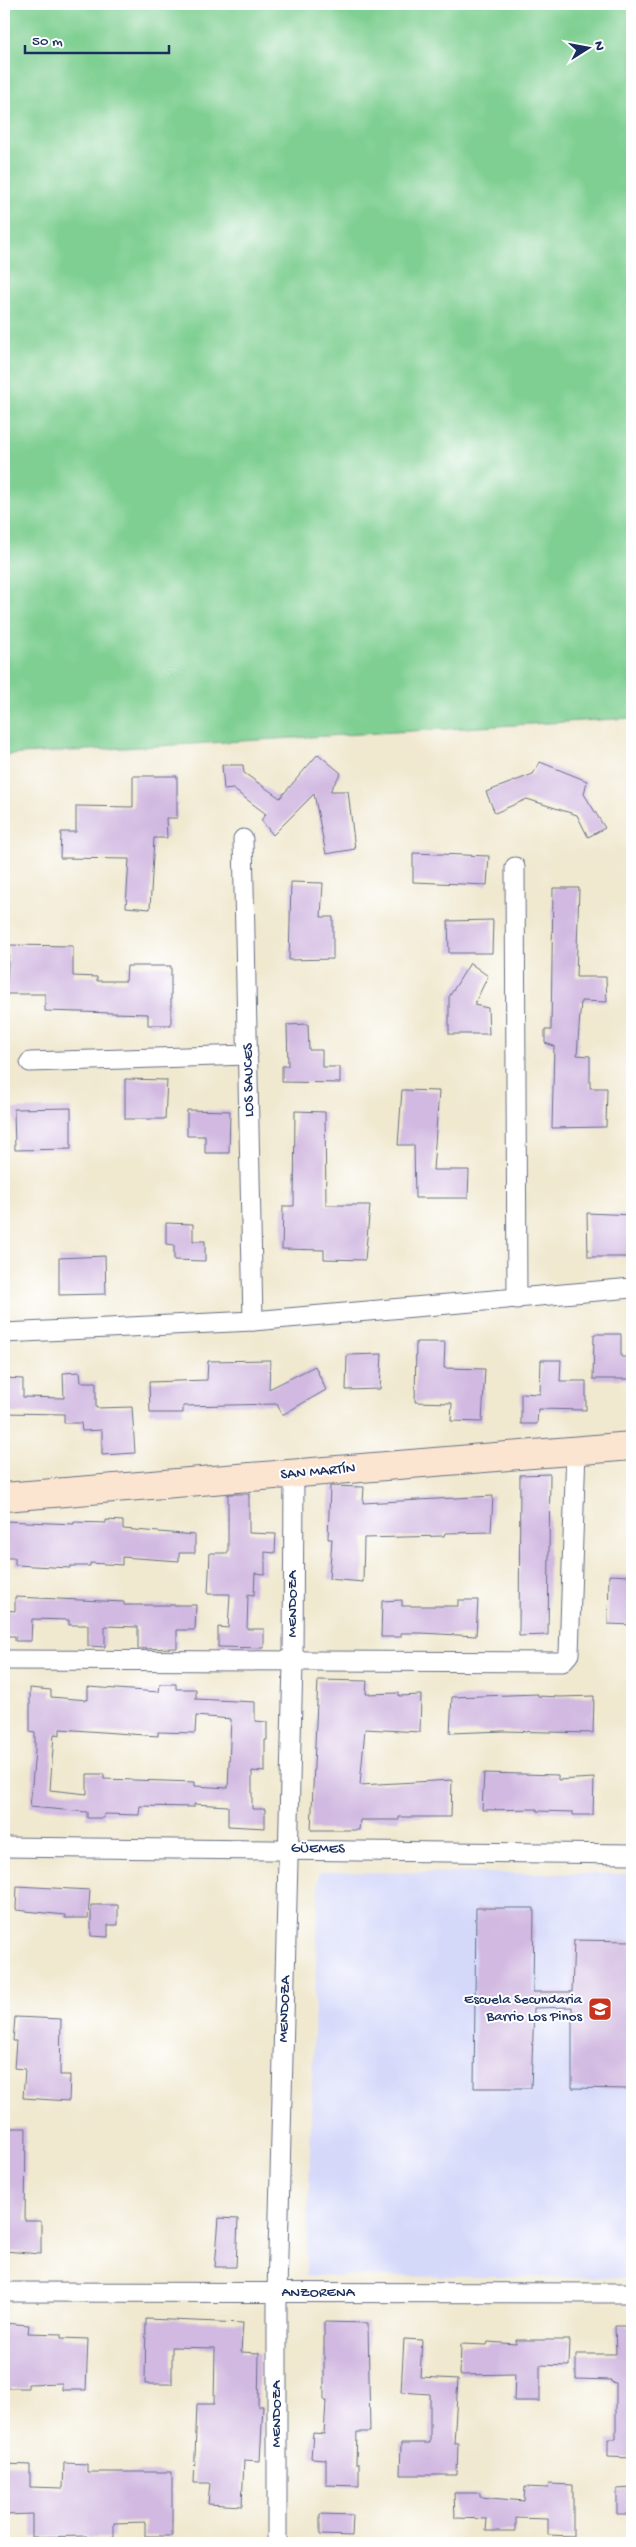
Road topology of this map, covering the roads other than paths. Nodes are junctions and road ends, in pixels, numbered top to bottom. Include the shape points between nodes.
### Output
1 (243, 839) dead end
2 (515, 866) dead end
3 (248, 1055) junction
4 (30, 1062) dead end
5 (632, 1288) edge
6 (517, 1299) junction
7 (253, 1321) junction
8 (4, 1333) edge
9 (632, 1446) edge
10 (576, 1450) junction
11 (294, 1474) junction
12 (4, 1497) edge
13 (4, 1660) edge
14 (293, 1663) junction
15 (4, 1847) edge
16 (289, 1849) junction
17 (632, 1854) edge
18 (4, 2292) edge
19 (277, 2293) junction
20 (632, 2293) edge
21 (277, 2543) edge

1 - 3 street, LOS SAUCES
2 - 6 street
3 - 4 street
3 - 7 street, LOS SAUCES
5 - 6 street
6 - 7 street
7 - 8 street
9 - 10 street, SAN MARTÍN
10 - 11 street, SAN MARTÍN
10 - 14 street via 569,1654 562,1662
11 - 12 street, SAN MARTÍN
11 - 14 street, MENDOZA
13 - 14 street
14 - 16 street, MENDOZA
15 - 16 street, GÜEMES
16 - 17 street, GÜEMES
16 - 19 street, MENDOZA
18 - 19 street, ANZORENA
19 - 20 street, ANZORENA
19 - 21 street, MENDOZA

